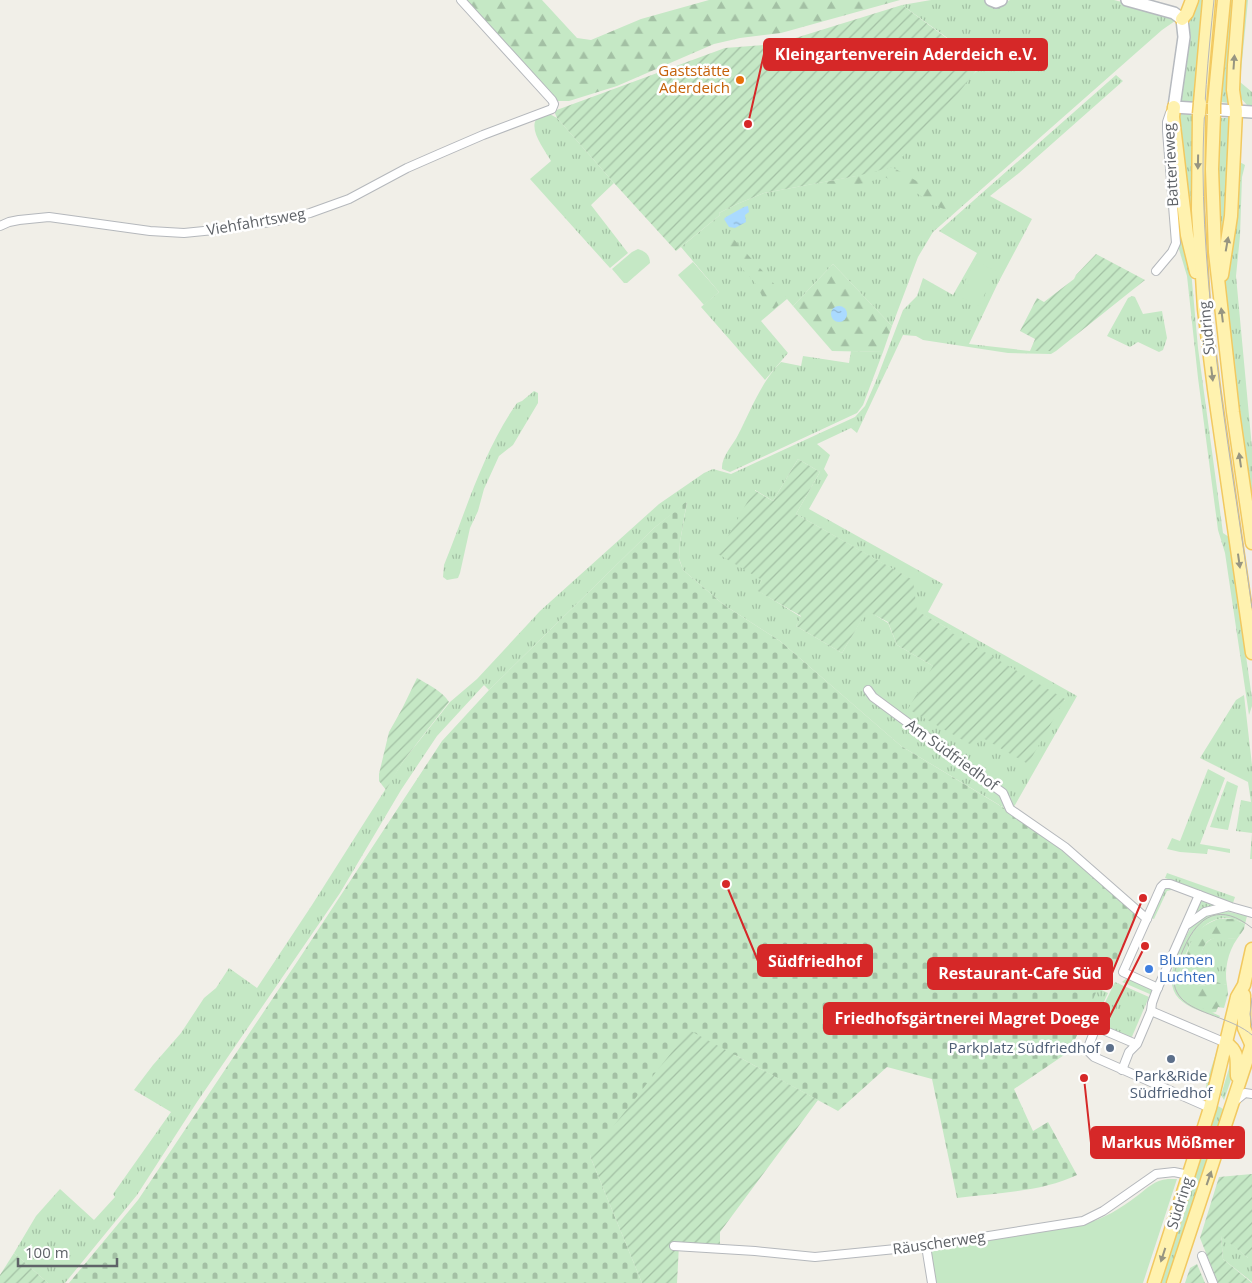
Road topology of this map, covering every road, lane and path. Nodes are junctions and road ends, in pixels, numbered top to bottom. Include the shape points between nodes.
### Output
1 (461, 0) edge
2 (991, 0) edge
3 (1001, 0) edge
4 (1127, 0) edge
5 (1192, 0) edge
6 (1209, 0) edge
7 (1224, 0) edge
8 (1240, 0) edge
9 (1182, 19) junction
10 (1174, 107) junction
11 (1236, 111) junction
12 (1252, 112) edge
13 (0, 226) edge
14 (1156, 271) dead end
15 (1219, 292) junction
16 (1204, 309) junction
17 (1252, 543) edge
18 (1252, 653) edge
19 (868, 690) dead end
20 (1199, 895) junction
21 (1231, 907) junction
22 (1252, 913) edge
23 (1147, 919) junction
24 (1185, 927) junction
25 (1252, 952) edge
26 (1244, 985) junction
27 (1158, 988) junction
28 (1151, 1011) junction
29 (1226, 1043) junction
30 (1136, 1044) junction
31 (1252, 1045) edge
32 (1122, 1070) junction
33 (1252, 1071) edge
34 (1218, 1080) junction
35 (1238, 1084) junction
36 (1252, 1094) edge
37 (1233, 1104) junction
38 (1210, 1108) junction
39 (1189, 1175) junction
40 (674, 1246) dead end
41 (926, 1246) junction
42 (1202, 1256) dead end
43 (932, 1283) edge
44 (1154, 1283) edge
45 (1173, 1283) edge
46 (1213, 1283) edge

1 - 13 street, Viehfahrtsweg via 552,100 553,108 407,168 349,199 277,221 184,232 150,231 48,217
2 - 3 street
4 - 9 street via 1174,12
5 - 9 main road
6 -> 16 main road, Südring via 1200,109 1198,210
7 - 15 main road, Südring via 1214,109 1213,209
11 -> 8 main road via 1233,82
9 - 10 street, Batterieweg via 1184,37
10 - 11 street
10 - 14 street, Batterieweg via 1167,122 1176,243
10 - 16 main road via 1187,235
11 - 12 street
15 -> 11 main road via 1231,216
17 -> 15 main road, Südring
16 -> 18 main road, Südring
19 - 23 street, Am Südfriedhof via 873,697 1003,793 1014,812 1065,847
20 - 21 street
20 - 23 street via 1164,884
20 - 24 street
21 - 22 street
21 - 24 street via 1205,912
23 - 27 street via 1123,972
24 - 27 street
25 - 26 main road, Südring
26 - 29 main road, Südring via 1237,997
26 - 31 main road via 1243,1023
27 - 28 street
28 - 29 street
28 - 30 street
29 - 34 main road, Südring
29 - 35 main road via 1237,1056
30 - 32 street
30 - 32 street via 1096,1027 1088,1053
31 - 35 main road, Südring
32 - 38 street
33 - 35 main road
34 - 37 main road via 1220,1104
34 - 38 main road, Südring
35 - 37 main road, Südring
36 - 37 street via 1245,1093
45 -> 37 main road, Südring
38 - 39 main road, Südring
39 - 41 street, Räuscherweg via 1174,1172 1156,1174 1103,1211 1083,1220
39 -> 44 main road, Südring
40 - 41 street, Räuscherweg via 815,1257
41 - 43 street
42 - 46 street

